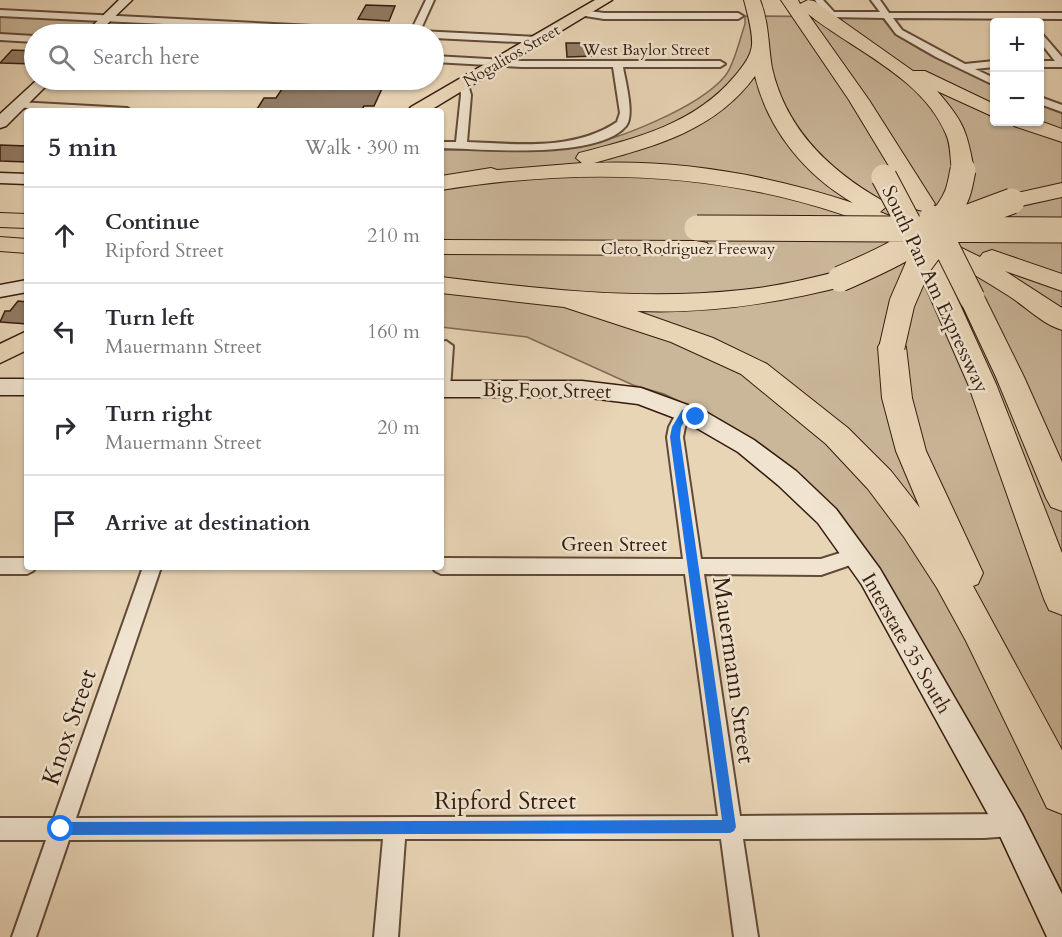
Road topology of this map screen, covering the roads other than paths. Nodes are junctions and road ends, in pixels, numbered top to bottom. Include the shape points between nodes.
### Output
1 (126, 0) edge
2 (430, 0) edge
3 (605, 0) edge
4 (752, 0) edge
5 (768, 0) edge
6 (789, 0) edge
7 (803, 0) edge
8 (819, 0) edge
9 (875, 0) edge
10 (0, 13) edge
11 (582, 13) junction
12 (738, 16) dead end
13 (885, 16) junction
14 (1062, 16) edge
15 (107, 18) junction
16 (990, 18) edge
17 (1037, 18) edge
18 (101, 24) edge
19 (231, 24) edge
20 (420, 24) edge
21 (444, 35) edge
22 (0, 37) edge
23 (849, 37) junction
24 (24, 38) edge
25 (537, 40) junction
26 (1044, 43) edge
27 (761, 49) junction
28 (444, 59) edge
29 (500, 62) junction
30 (618, 64) junction
31 (720, 64) dead end
32 (990, 64) edge
33 (1044, 64) edge
34 (1062, 64) edge
35 (963, 67) junction
36 (990, 80) edge
37 (463, 83) junction
38 (34, 90) edge
39 (1044, 102) edge
40 (18, 105) junction
41 (72, 108) edge
42 (422, 108) edge
43 (990, 109) edge
44 (1062, 109) edge
45 (0, 123) edge
46 (1033, 126) edge
47 (1062, 136) edge
48 (444, 145) edge
49 (461, 145) junction
50 (0, 178) edge
51 (24, 179) edge
52 (469, 179) junction
53 (444, 183) edge
54 (1062, 190) edge
55 (0, 220) edge
56 (24, 220) edge
57 (444, 228) edge
58 (1062, 230) edge
59 (698, 238) junction
60 (0, 243) edge
61 (24, 244) edge
62 (444, 247) edge
63 (929, 247) junction
64 (1062, 247) edge
65 (1062, 283) edge
66 (444, 285) edge
67 (24, 287) edge
68 (0, 292) edge
69 (24, 294) edge
70 (570, 300) junction
71 (1062, 321) edge
72 (24, 341) edge
73 (446, 346) dead end
74 (0, 355) edge
75 (444, 368) edge
76 (0, 387) edge
77 (24, 387) edge
78 (444, 389) edge
79 (685, 412) junction
80 (1062, 498) edge
81 (856, 556) junction
82 (24, 566) edge
83 (444, 566) edge
84 (695, 566) junction
85 (0, 567) edge
86 (151, 570) edge
87 (1062, 599) edge
88 (1062, 792) edge
89 (1011, 825) junction
90 (730, 827) junction
91 (395, 828) junction
92 (0, 829) edge
93 (61, 829) junction
94 (1062, 931) edge
95 (24, 937) edge
96 (386, 937) edge
97 (746, 937) edge

1 - 15 main road
2 - 20 street
3 - 11 main road, Nogalitos Street
4 - 27 highway
5 - 63 highway, South Pan Am Expressway, bridge via 809,54
6 - 80 highway, South Pan Am Expressway, bridge via 861,100 923,204 1010,377
7 - 23 highway
8 - 13 street via 832,15
9 - 13 street
10 - 15 street
11 - 12 street
11 - 25 main road, Nogalitos Street
13 - 16 street
13 - 35 street via 899,32
14 - 17 street
15 - 18 main road
15 - 19 street
21 - 25 street
22 - 24 street
23 - 43 highway
23 - 70 highway, bridge via 898,70 936,105 957,135 963,170 955,200 919,239 840,279 799,292 735,301
25 - 29 main road, Nogalitos Street
26 - 34 street
27 - 52 highway via 750,72 731,96 695,123 582,159
27 - 65 highway via 769,92 781,120 805,154 840,184 890,214
28 - 29 street, West Baylor Street
29 - 30 street, West Baylor Street
29 - 37 main road, Nogalitos Street
30 - 31 street, West Baylor Street
30 - 49 street via 625,113 622,124 604,137 561,146
32 - 35 street
33 - 34 street
35 - 36 street
37 - 42 main road, Nogalitos Street
37 - 49 street
38 - 40 main road
39 - 44 street
40 - 41 street
40 - 45 main road
46 - 47 highway
48 - 49 street
50 - 51 main road
52 - 53 highway
52 - 71 highway via 604,169 655,170 761,185 878,219 920,237 970,260
54 - 88 highway, bridge via 1012,201 969,217 943,232 918,266 902,303 892,347 897,398 911,451
55 - 56 highway
57 - 59 highway, Cleto Rodriguez Freeway
58 - 63 highway, bridge
59 - 62 highway, Cleto Rodriguez Freeway
59 - 63 highway, Cleto Rodriguez Freeway, bridge
60 - 61 highway
63 - 64 highway
63 - 87 highway, South Pan Am Expressway
66 - 70 highway
67 - 68 main road
68 - 69 main road
70 - 88 highway via 665,329 746,365 817,416 859,454 910,516 951,581
72 - 74 main road
73 - 75 street
76 - 77 main road
78 - 79 main road, Big Foot Street via 610,391 641,396
79 - 81 main road, Interstate 35 South via 746,446 787,478 827,516
79 - 84 street, Mauermann Street via 675,437
81 - 84 street, Green Street via 821,567
81 - 89 main road, Interstate 35 South
82 - 85 street
83 - 84 street, Green Street
84 - 90 street, Mauermann Street
86 - 93 street, Knox Street
89 - 90 street, Ripford Street
89 - 94 main road, Interstate 35 South
90 - 91 street, Ripford Street
90 - 97 street, Mauermann Street
91 - 93 street, Ripford Street
91 - 96 street
92 - 93 street, Ripford Street
93 - 95 street, Knox Street

